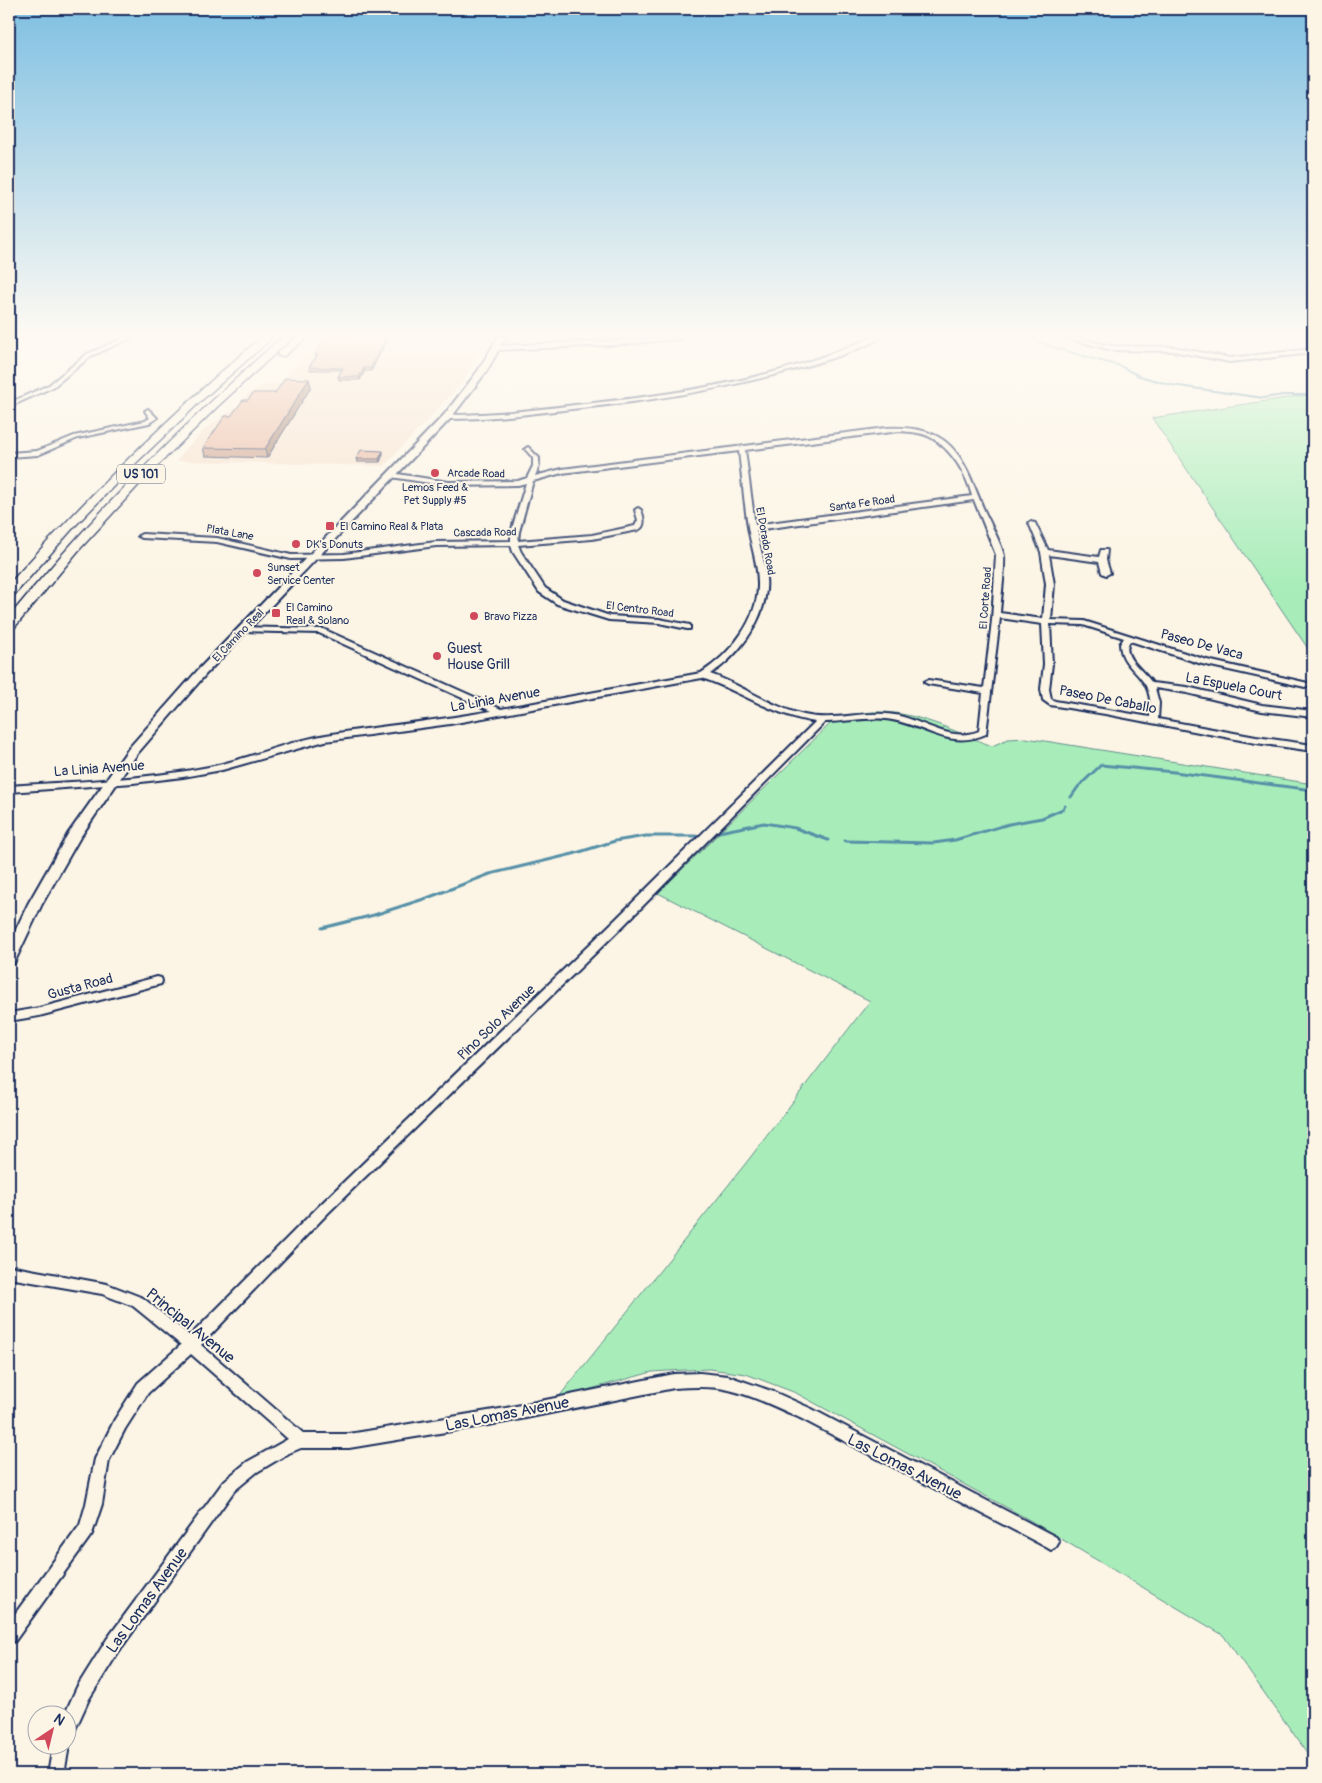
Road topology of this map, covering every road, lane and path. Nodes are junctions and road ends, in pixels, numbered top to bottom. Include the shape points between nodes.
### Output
1 (150, 420) edge
2 (174, 420) edge
3 (196, 420) edge
4 (443, 420) edge
5 (944, 442) joint
6 (528, 448) dead end
7 (742, 449) junction
8 (9, 456) edge
9 (391, 475) junction
10 (530, 480) junction
11 (976, 498) junction
12 (638, 510) dead end
13 (1032, 523) dead end
14 (752, 528) junction
15 (142, 536) dead end
16 (514, 543) junction
17 (1044, 552) junction
18 (1104, 552) dead end
19 (313, 557) junction
20 (1102, 560) junction
21 (1106, 573) dead end
22 (9, 592) edge
23 (996, 617) junction
24 (9, 625) edge
25 (1047, 625) junction
26 (687, 627) dead end
27 (243, 630) junction
28 (1129, 637) junction
29 (702, 675) junction
30 (928, 682) dead end
31 (1150, 685) junction
32 (1306, 685) dead end
33 (988, 691) junction
34 (500, 712) junction
35 (1313, 714) edge
36 (822, 720) junction
37 (1154, 721) junction
38 (1313, 748) edge
39 (110, 781) junction
40 (9, 788) edge
41 (9, 958) edge
42 (158, 981) dead end
43 (9, 1017) edge
44 (9, 1272) edge
45 (191, 1345) junction
46 (301, 1441) junction
47 (1051, 1542) dead end
48 (9, 1635) edge
49 (77, 1706) edge
50 (59, 1756) edge
51 (56, 1774) edge

1 - 8 street via 76,437 38,453
2 - 22 highway, US 101 via 127,464
3 - 24 highway, US 101 via 111,506
4 - 9 main road, El Camino Real
5 - 7 street, Arcade Road via 921,432 898,429
5 - 11 street, El Corte Road via 963,468
6 - 10 street via 536,458
7 - 10 street, Arcade Road via 562,471
7 - 14 street, El Dorado Road
9 - 10 street, Arcade Road via 449,484
9 - 19 main road, El Camino Real
10 - 16 street
11 - 14 street, Santa Fe Road
11 - 23 street, El Corte Road via 1000,555
12 - 16 street, Cascada Road via 641,525 630,531
13 - 17 street, Paseo De Caballo
14 - 29 street, El Dorado Road via 762,583 761,598 744,636 732,652 713,670
15 - 19 street, Plata Lane via 217,540 282,555
16 - 19 street, Cascada Road via 453,543 354,556
16 - 26 street, El Centro Road via 542,590 553,599 609,618 659,621
17 - 20 street
17 - 25 street, Paseo De Caballo via 1050,584
18 - 20 street
19 - 27 main road, El Camino Real
20 - 21 street
23 - 25 street, Paseo De Vaca
23 - 33 street, El Corte Road
25 - 28 street, Paseo De Vaca via 1087,629 1093,626
25 - 37 street, Paseo De Caballo via 1047,700
27 - 34 street via 320,631
27 - 39 main road, El Camino Real via 167,710
28 - 31 street via 1124,644 1124,655
28 - 32 street, Paseo De Vaca via 1205,662
29 - 34 street, La Linia Avenue
29 - 36 street via 792,714
30 - 33 street
31 - 35 street, La Espuela Court via 1187,690 1257,707
31 - 37 street via 1156,705
33 - 36 street, El Corte Road via 983,732 978,736 953,737 885,716
34 - 39 street, La Linia Avenue via 307,741 205,771
36 - 45 street, Pino Solo Avenue via 619,923 324,1209
37 - 38 street, Paseo De Caballo
39 - 40 street, La Linia Avenue
39 - 41 main road, El Camino Real via 60,858
42 - 43 street, Gusta Road
44 - 45 street, Principal Avenue via 102,1288 138,1302
45 - 46 street, Principal Avenue
45 - 48 street, Pino Solo Avenue via 143,1388 120,1424 102,1459 86,1529
46 - 47 street, Las Lomas Avenue via 368,1438 506,1415 674,1381 728,1383 790,1406
46 - 49 street, Las Lomas Avenue via 252,1467 229,1486 113,1644
50 - 51 street

